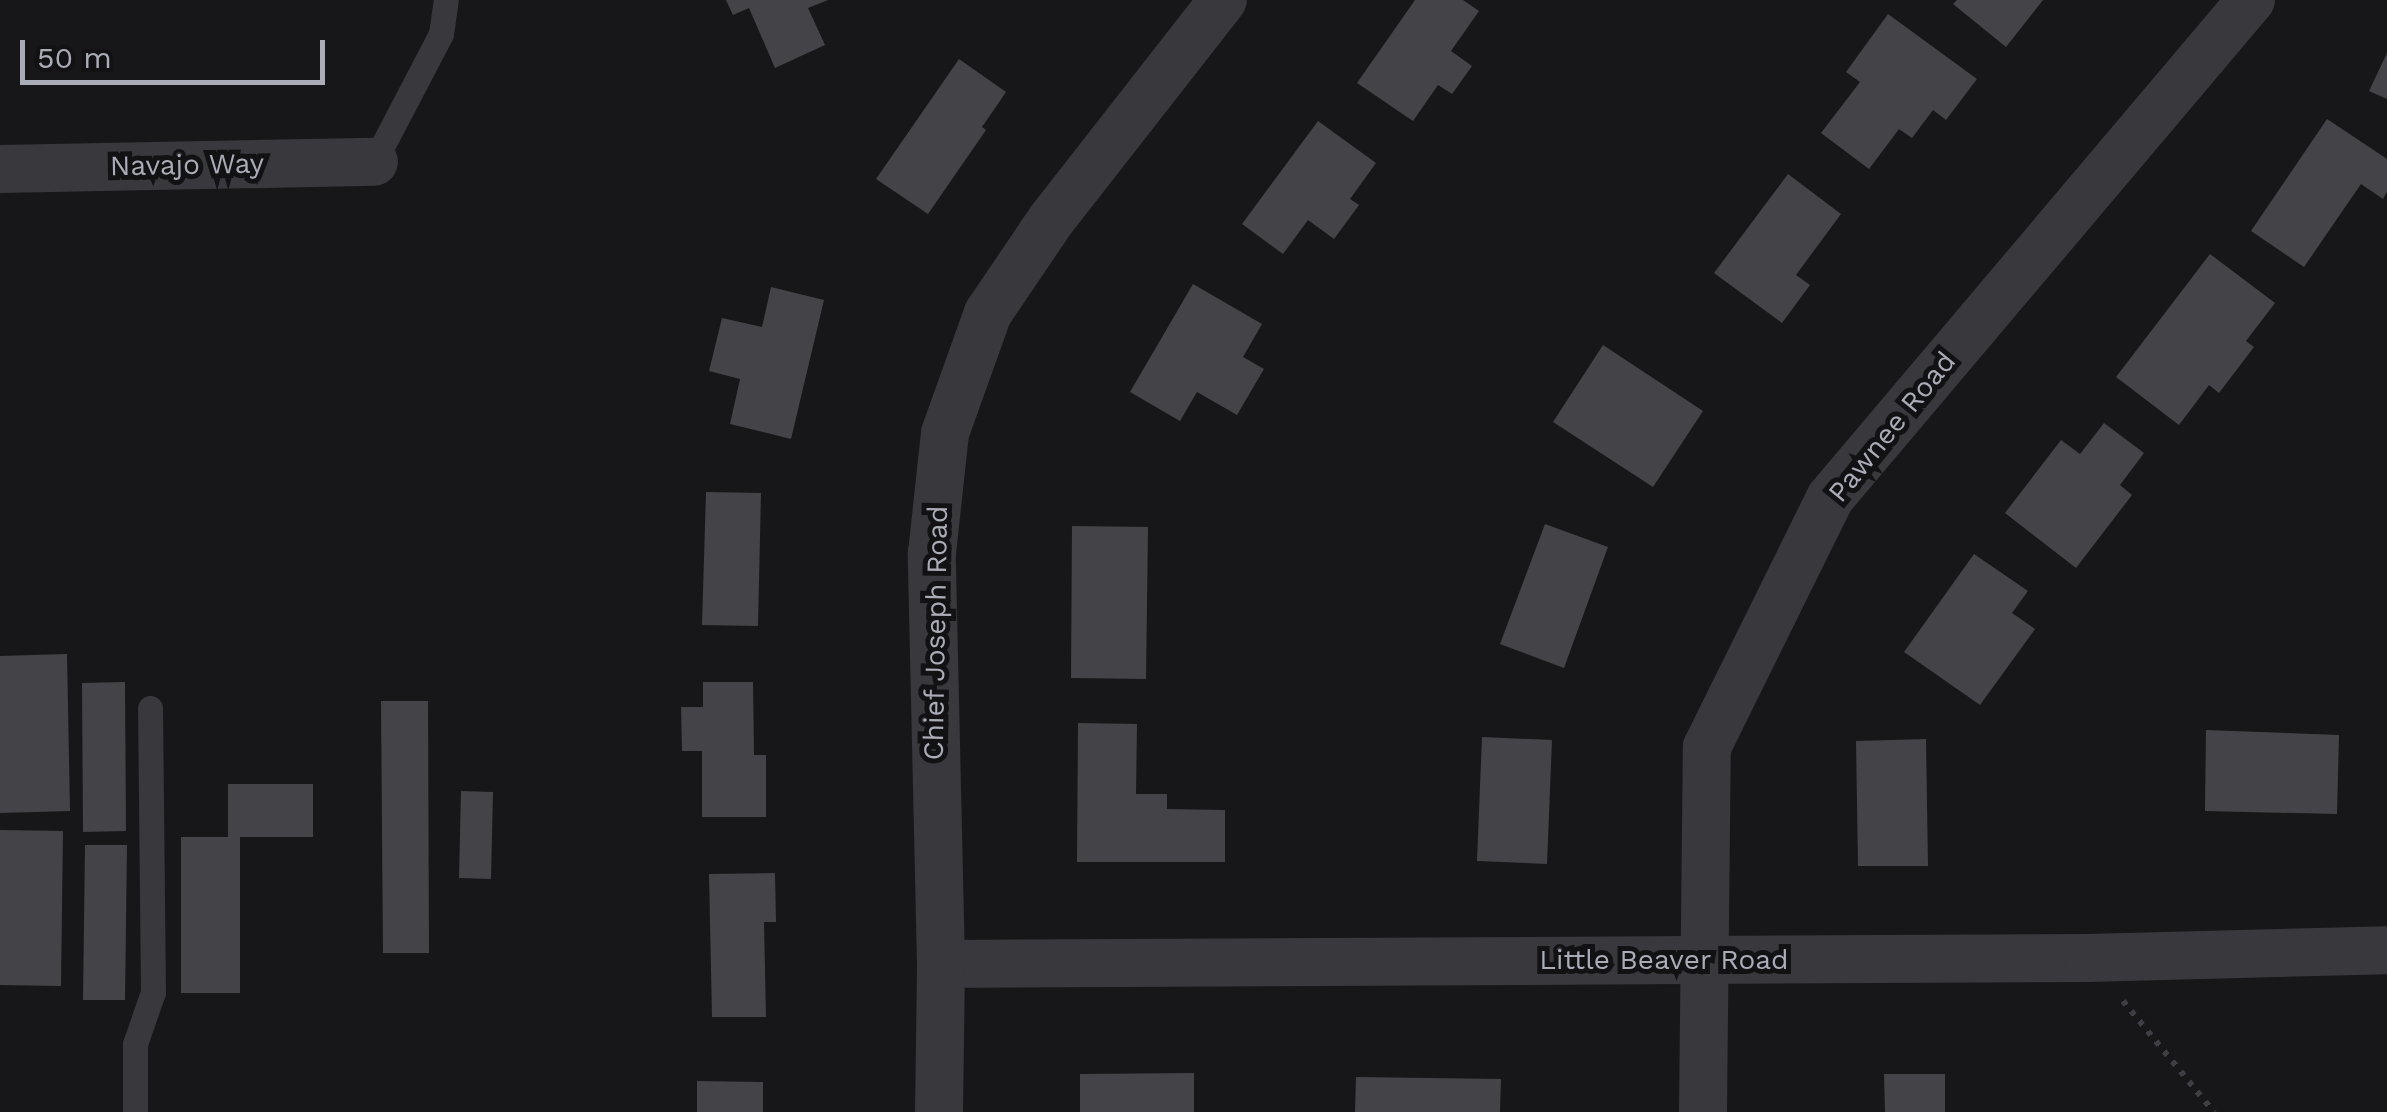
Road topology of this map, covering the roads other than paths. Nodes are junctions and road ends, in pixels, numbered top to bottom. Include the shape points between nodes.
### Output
1 (446, 0) edge
2 (2251, 0) edge
3 (1216, 2) edge
4 (374, 162) joint
5 (0, 169) edge
6 (150, 708) dead end
7 (2387, 950) edge
8 (1704, 960) junction
9 (940, 964) junction
10 (136, 1112) edge
11 (939, 1112) edge
12 (1703, 1112) edge

1 - 4 lane via 440,34
2 - 8 street, Pawnee Road via 1830,498 1707,747
3 - 9 street, Chief Joseph Road via 988,314 945,433 932,552
4 - 5 street, Navajo Way
6 - 10 lane via 152,992 134,1044
7 - 8 street, Little Beaver Road
8 - 9 street, Little Beaver Road
8 - 12 street, Pawnee Road
9 - 11 street, Chief Joseph Road

